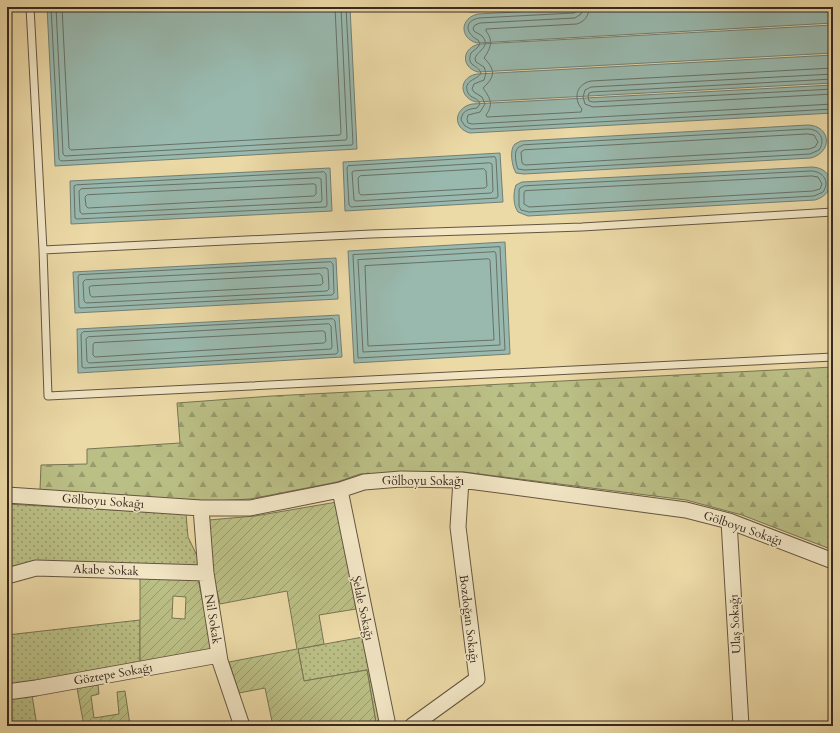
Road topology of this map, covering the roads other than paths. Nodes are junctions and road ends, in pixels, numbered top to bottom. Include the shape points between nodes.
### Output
1 (30, 7) edge
2 (833, 212) edge
3 (43, 250) junction
4 (833, 357) edge
5 (461, 480) junction
6 (340, 490) junction
7 (7, 495) edge
8 (201, 508) junction
9 (729, 521) junction
10 (833, 561) edge
11 (206, 573) junction
12 (7, 576) edge
13 (219, 655) junction
14 (7, 692) edge
15 (242, 726) edge
16 (388, 726) edge
17 (412, 726) edge
18 (740, 726) edge

1 - 3 lane
2 - 3 lane via 582,227 371,234
3 - 4 lane via 48,396
5 - 6 street, Gölboyu Sokağı via 401,479 364,482
5 - 9 street, Gölboyu Sokağı via 686,510
5 - 17 street, Bozdoğan Sokağı via 458,527 477,679
6 - 8 street, Gölboyu Sokağı via 250,508
6 - 16 street, Şelale Sokağı
7 - 8 street, Gölboyu Sokağı
8 - 11 street, Nil Sokak
9 - 10 street, Gölboyu Sokağı
9 - 18 street, Ulaş Sokağı
11 - 12 street, Akabe Sokak via 36,568
11 - 13 street, Nil Sokak
13 - 14 street, Göztepe Sokağı
13 - 15 street, Nil Sokak

